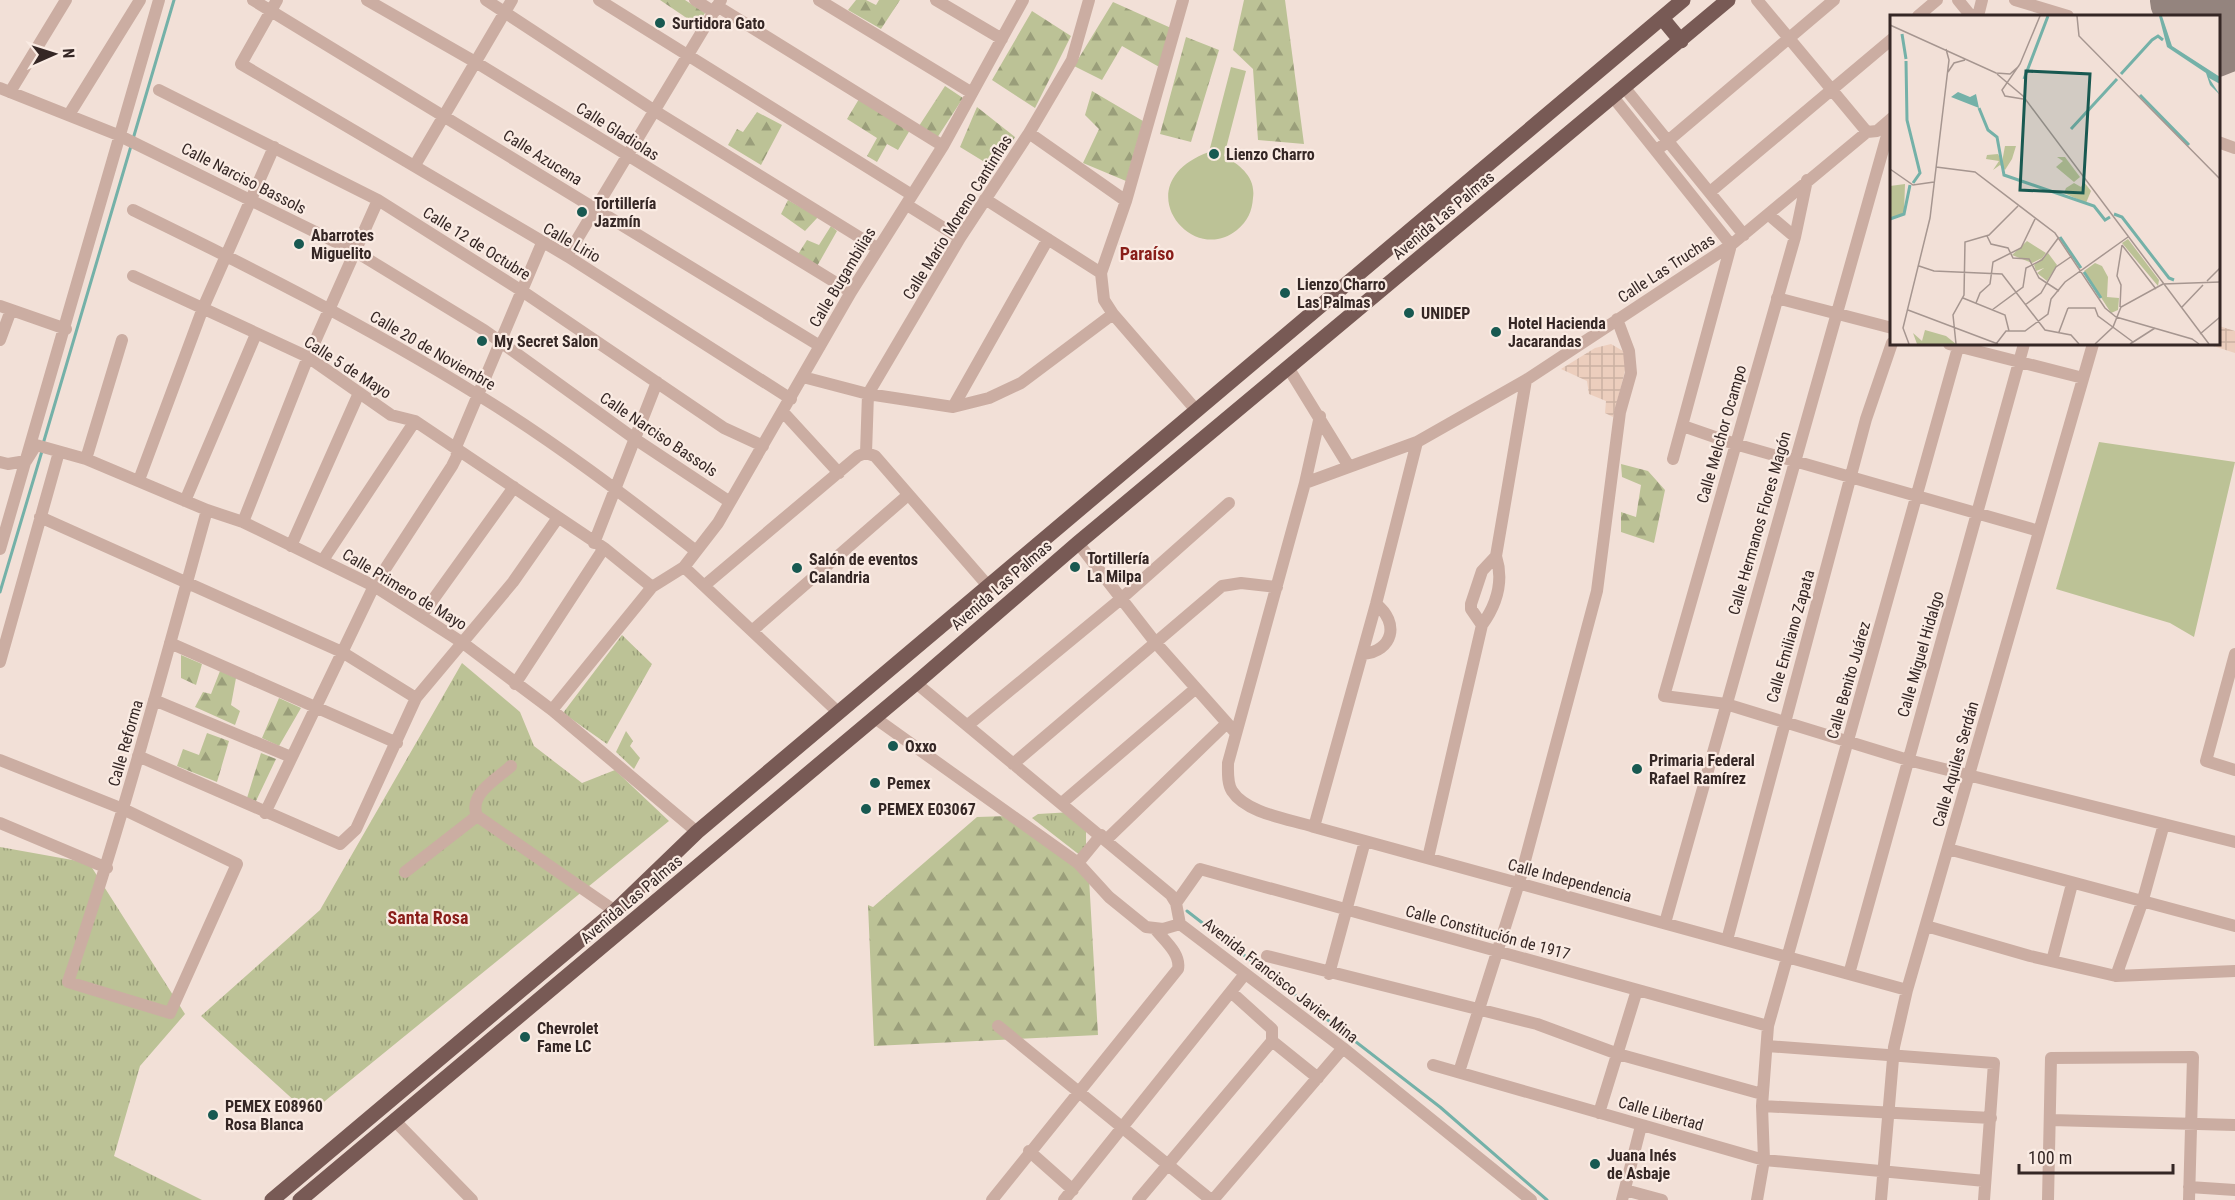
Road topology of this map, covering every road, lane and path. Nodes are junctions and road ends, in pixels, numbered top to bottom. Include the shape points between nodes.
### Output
1 (66, 0) edge
2 (140, 0) edge
3 (159, 0) edge
4 (253, 0) edge
5 (367, 0) edge
6 (486, 0) edge
7 (512, 0) edge
8 (599, 0) edge
9 (695, 0) edge
10 (819, 0) edge
11 (936, 0) edge
12 (1023, 0) edge
13 (1089, 0) edge
14 (1182, 0) edge
15 (1683, 0) edge
16 (1728, 0) edge
17 (1756, 0) edge
18 (1834, 0) edge
19 (1937, 0) edge
20 (1958, 0) edge
21 (1982, 0) edge
22 (2015, 0) edge
23 (274, 5) edge
24 (717, 6) edge
25 (505, 11) junction
26 (1919, 15) edge
27 (1970, 15) edge
28 (1978, 15) edge
29 (2065, 15) edge
30 (1662, 18) junction
31 (1002, 39) junction
32 (1788, 39) junction
33 (1681, 41) junction
34 (1890, 41) edge
35 (686, 56) junction
36 (477, 63) junction
37 (5, 90) edge
38 (159, 90) dead end
39 (1832, 90) junction
40 (1618, 92) junction
41 (972, 93) junction
42 (655, 111) junction
43 (70, 114) junction
44 (446, 116) junction
45 (1881, 132) edge
46 (1029, 133) junction
47 (122, 136) junction
48 (1668, 142) junction
49 (2220, 143) edge
50 (943, 146) junction
51 (274, 147) junction
52 (2235, 148) edge
53 (1656, 151) junction
54 (627, 155) junction
55 (415, 165) junction
56 (1807, 180) junction
57 (1710, 192) junction
58 (985, 199) junction
59 (378, 200) junction
60 (909, 200) junction
61 (251, 201) junction
62 (1126, 201) junction
63 (133, 210) dead end
64 (597, 210) junction
65 (1769, 215) junction
66 (1744, 235) junction
67 (1794, 237) junction
68 (960, 238) junction
69 (1048, 239) junction
70 (542, 243) junction
71 (1731, 245) junction
72 (877, 248) junction
73 (356, 252) junction
74 (227, 255) junction
75 (567, 256) junction
76 (1101, 273) junction
77 (133, 276) dead end
78 (522, 291) junction
79 (851, 292) junction
80 (1777, 298) junction
81 (5, 308) edge
82 (203, 308) junction
83 (329, 309) junction
84 (1113, 314) junction
85 (1835, 314) junction
86 (1617, 320) junction
87 (1890, 328) edge
88 (66, 329) junction
89 (256, 334) junction
90 (0, 340) edge
91 (123, 340) dead end
92 (499, 341) junction
93 (1891, 345) edge
94 (1956, 345) edge
95 (1960, 345) edge
96 (2024, 345) edge
97 (2093, 345) edge
98 (820, 346) junction
99 (308, 357) junction
100 (2019, 360) junction
101 (1289, 369) junction
102 (802, 377) junction
103 (2083, 378) junction
104 (1526, 380) junction
105 (657, 382) junction
106 (359, 393) junction
107 (868, 394) junction
108 (479, 395) junction
109 (791, 399) junction
110 (953, 407) junction
111 (1196, 410) junction
112 (783, 412) junction
113 (1320, 417) junction
114 (415, 421) junction
115 (1683, 426) junction
116 (635, 439) junction
117 (1417, 442) junction
118 (1736, 444) junction
119 (764, 446) junction
120 (456, 447) junction
121 (53, 451) junction
122 (866, 453) junction
123 (86, 459) junction
124 (1673, 459) dead end
125 (26, 461) junction
126 (1794, 461) junction
127 (0, 462) edge
128 (1348, 465) junction
129 (839, 473) junction
130 (1851, 477) junction
131 (139, 480) junction
132 (1305, 483) junction
133 (514, 487) junction
134 (616, 490) junction
135 (908, 495) junction
136 (1916, 496) junction
137 (185, 501) junction
138 (730, 502) junction
139 (1229, 503) dead end
140 (207, 510) junction
141 (1977, 514) junction
142 (40, 517) junction
143 (557, 519) junction
144 (243, 522) junction
145 (2039, 531) junction
146 (1078, 543) junction
147 (291, 546) junction
148 (599, 546) junction
149 (0, 549) edge
150 (696, 551) junction
151 (1496, 556) junction
152 (323, 560) junction
153 (684, 567) junction
154 (187, 581) junction
155 (705, 585) junction
156 (374, 586) junction
157 (652, 587) junction
158 (989, 587) junction
159 (1277, 587) junction
160 (1122, 598) junction
161 (1376, 604) junction
162 (422, 615) junction
163 (1482, 625) junction
164 (753, 630) junction
165 (1155, 642) junction
166 (170, 643) junction
167 (464, 644) junction
168 (342, 652) junction
169 (1362, 654) junction
170 (2235, 654) edge
171 (0, 662) edge
172 (916, 683) junction
173 (515, 684) junction
174 (1195, 689) junction
175 (416, 698) junction
176 (154, 700) junction
177 (1726, 704) junction
178 (315, 707) junction
179 (552, 710) junction
180 (839, 713) junction
181 (875, 717) junction
182 (1783, 721) junction
183 (968, 725) junction
184 (1231, 727) junction
185 (1848, 740) junction
186 (396, 743) junction
187 (138, 756) junction
188 (291, 758) junction
189 (0, 760) edge
190 (1908, 760) junction
191 (1013, 764) junction
192 (511, 766) dead end
193 (2235, 770) edge
194 (1969, 775) junction
195 (1063, 802) junction
196 (123, 809) junction
197 (265, 813) junction
198 (477, 816) junction
199 (0, 824) edge
200 (2164, 824) junction
201 (1314, 827) junction
202 (696, 832) junction
203 (1104, 837) junction
204 (1365, 841) junction
205 (2235, 842) edge
206 (1948, 849) junction
207 (1428, 858) junction
208 (1078, 863) junction
209 (107, 868) junction
210 (405, 872) dead end
211 (1519, 883) junction
212 (2072, 884) junction
213 (1176, 903) junction
214 (2142, 903) junction
215 (1347, 910) junction
216 (615, 911) junction
217 (1665, 923) junction
218 (1180, 924) junction
219 (1926, 926) junction
220 (2235, 926) edge
221 (1155, 929) junction
222 (1727, 940) junction
223 (1498, 952) junction
224 (1267, 956) dead end
225 (1787, 957) junction
226 (2052, 961) junction
227 (2235, 971) edge
228 (1245, 974) junction
229 (1329, 974) junction
230 (1849, 974) junction
231 (2116, 976) junction
232 (1637, 990) junction
233 (1907, 990) junction
234 (1231, 992) junction
235 (1479, 1009) junction
236 (998, 1026) dead end
237 (1768, 1026) junction
238 (1272, 1041) junction
239 (1767, 1046) junction
240 (1343, 1048) junction
241 (1618, 1054) junction
242 (1893, 1055) junction
243 (1432, 1065) dead end
244 (1459, 1072) junction
245 (1318, 1078) junction
246 (1076, 1093) junction
247 (1762, 1100) junction
248 (1599, 1113) junction
249 (1888, 1113) junction
250 (1991, 1118) junction
251 (2050, 1120) junction
252 (395, 1121) junction
253 (2190, 1124) junction
254 (2235, 1125) edge
255 (1641, 1126) junction
256 (1121, 1129) junction
257 (1029, 1151) junction
258 (1764, 1160) junction
259 (1167, 1165) junction
260 (1884, 1173) junction
261 (1985, 1180) junction
262 (2189, 1187) junction
263 (2235, 1190) edge
264 (1624, 1195) edge
265 (1069, 1197) edge
266 (272, 1200) edge
267 (300, 1200) edge
268 (472, 1200) edge
269 (992, 1200) edge
270 (1138, 1200) edge
271 (1212, 1200) edge
272 (1531, 1200) edge
273 (1662, 1200) edge
274 (1757, 1200) edge
275 (1881, 1200) edge
276 (1984, 1200) edge
277 (2048, 1200) edge
278 (2189, 1200) edge

1 - 37 street
2 - 43 street
3 - 47 street
4 - 23 street, Calle Azucena
5 - 36 street, Calle Gladiolas
6 - 25 street
7 - 25 street
8 - 35 street
9 - 24 street
10 - 41 street
11 - 31 street
12 - 31 street, Calle Bugambilias
13 - 46 street, Calle Mario Moreno Cantinflas via 1072,60
14 - 62 street
15 - 30 main road, Avenida Las Palmas
16 - 33 main road, Avenida Las Palmas
17 - 32 street
18 - 32 street
19 - 26 street
20 - 27 street
21 - 28 street
22 - 29 street
23 - 44 street, Calle Azucena via 341,55
23 - 55 street, Calle Lirio via 242,64
24 - 35 street
24 - 50 street
25 - 36 street
25 - 42 street
30 - 33 main road
30 - 111 main road, Avenida Las Palmas
31 - 41 street, Calle Bugambilias
32 - 39 street
32 - 48 street
33 - 40 main road, Avenida Las Palmas
34 - 39 street
35 - 42 street
35 - 60 street
36 - 44 street
36 - 54 street, Calle Gladiolas
37 - 43 street, Calle Narciso Bassols
38 - 51 street, Calle 12 de Octubre
39 - 45 street
39 - 57 street
40 - 48 street
40 - 53 street
40 - 101 main road, Avenida Las Palmas
41 - 50 street, Calle Bugambilias
42 - 54 street
42 - 72 street
43 - 47 street, Calle Narciso Bassols
44 - 55 street
44 - 64 street, Calle Azucena
45 - 56 street, Calle Las Truchas
45 - 85 street, Calle Hermanos Flores Magón
46 - 58 street, Calle Mario Moreno Cantinflas
46 - 62 street
47 - 61 street, Calle Narciso Bassols
47 - 88 street
48 - 53 street
48 - 57 street
49 - 52 street
50 - 60 street, Calle Bugambilias
51 - 59 street, Calle 12 de Octubre
51 - 61 street
53 - 71 street
54 - 64 street
54 - 79 street, Calle Gladiolas
55 - 70 street, Calle Lirio
56 - 65 street, Calle Las Truchas
56 - 67 street, Calle Melchor Ocampo
57 - 66 street
58 - 68 street, Calle Mario Moreno Cantinflas
58 - 69 street
59 - 73 street
59 - 78 street, Calle 12 de Octubre
60 - 68 street
60 - 72 street, Calle Bugambilias
61 - 73 street, Calle Narciso Bassols
61 - 74 street
62 - 76 street
63 - 74 street, Calle 20 de Noviembre
64 - 75 street
64 - 98 street, Calle Azucena
65 - 66 street, Calle Las Truchas
65 - 67 street
66 - 71 street, Calle Las Truchas
67 - 80 street, Calle Melchor Ocampo
68 - 107 street, Calle Mario Moreno Cantinflas
69 - 76 street
69 - 110 street
70 - 75 street, Calle Lirio
70 - 78 street
71 - 86 street, Calle Las Truchas
71 - 115 street
72 - 79 street, Calle Bugambilias
73 - 83 street
73 - 92 street, Calle Narciso Bassols
74 - 82 street
74 - 83 street, Calle 20 de Noviembre
75 - 109 street, Calle Lirio
76 - 84 street via 1104,300
77 - 82 street, Calle 5 de Mayo
78 - 92 street
78 - 105 street, Calle 12 de Octubre
79 - 98 street, Calle Bugambilias
80 - 85 street
80 - 118 street, Calle Melchor Ocampo
81 - 88 street
81 - 90 street
82 - 89 street, Calle 5 de Mayo
82 - 131 street
83 - 99 street
83 - 108 street, Calle 20 de Noviembre
84 - 110 street via 1021,384 989,398
84 - 111 street
85 - 87 street
85 - 126 street, Calle Hermanos Flores Magón
86 - 104 street, Calle Las Truchas
86 - 211 street via 1629,351 1631,373 1620,412 1597,591
88 - 125 street
89 - 99 street, Calle 5 de Mayo
89 - 137 street
91 - 123 street
92 - 108 street
92 - 116 street, Calle Narciso Bassols
93 - 130 street, Calle Emiliano Zapata
94 - 136 street, Calle Benito Juárez
95 - 100 street
96 - 100 street, Calle Miguel Hidalgo
97 - 103 street, Calle Aquiles Serdán
98 - 102 street, Calle Bugambilias
99 - 106 street, Calle 5 de Mayo
99 - 144 street
100 - 103 street
100 - 141 street, Calle Miguel Hidalgo
101 - 113 street
101 - 146 main road, Avenida Las Palmas
102 - 107 street
102 - 109 street, Calle Bugambilias
103 - 145 street, Calle Aquiles Serdán
104 - 117 street, Calle Las Truchas
104 - 151 street
105 - 116 street
105 - 119 street, Calle 12 de Octubre via 724,428
106 - 114 street, Calle 5 de Mayo via 391,415
106 - 147 street
107 - 110 street
107 - 122 street, Calle Mario Moreno Cantinflas
108 - 120 street
108 - 134 street, Calle 20 de Noviembre
109 - 112 street, Calle Bugambilias
111 - 158 main road, Avenida Las Palmas
112 - 119 street, Calle Bugambilias
112 - 129 street
113 - 128 street
113 - 132 street
114 - 120 street, Calle 5 de Mayo
114 - 152 street
115 - 118 street
115 - 124 street
116 - 134 street
116 - 138 street, Calle Narciso Bassols
117 - 128 street, Calle Las Truchas
117 - 161 street
118 - 126 street
118 - 177 street, Calle Melchor Ocampo via 1664,696
119 - 138 street, Calle Bugambilias
120 - 133 street, Calle 5 de Mayo
120 - 156 street via 458,456 453,466
121 - 123 street, Calle Primero de Mayo
121 - 125 street, Calle Primero de Mayo via 36,445
121 - 142 street
122 - 129 street
122 - 135 street via 874,456
123 - 131 street, Calle Primero de Mayo
125 - 127 street
125 - 149 street
126 - 130 street
126 - 177 street, Calle Hermanos Flores Magón
128 - 132 street, Calle Las Truchas
129 - 155 street
130 - 136 street
130 - 182 street, Calle Emiliano Zapata
131 - 137 street, Calle Primero de Mayo
132 - 159 street
133 - 143 street, Calle 5 de Mayo
133 - 162 street
134 - 148 street
134 - 150 street, Calle 20 de Noviembre
135 - 158 street
135 - 164 street
136 - 141 street
136 - 185 street, Calle Benito Juárez
137 - 140 street, Calle Primero de Mayo
138 - 150 street, Calle Bugambilias
139 - 160 street
140 - 144 street, Calle Primero de Mayo
140 - 154 street, Calle Reforma
141 - 145 street
141 - 190 street, Calle Miguel Hidalgo
142 - 154 street
142 - 171 street
143 - 148 street, Calle 5 de Mayo
143 - 167 street
144 - 147 street, Calle Primero de Mayo
145 - 194 street, Calle Aquiles Serdán
146 - 160 street
146 - 172 main road, Avenida Las Palmas
147 - 152 street, Calle Primero de Mayo
148 - 157 street, Calle 5 de Mayo
148 - 173 street
150 - 153 street, Calle Bugambilias
151 - 163 street via 1501,575 1491,612
151 - 163 street via 1484,566 1471,604
152 - 156 street, Calle Primero de Mayo
153 - 155 street
153 - 157 street
154 - 166 street, Calle Reforma
154 - 168 street
155 - 164 street
156 - 162 street, Calle Primero de Mayo
156 - 168 street
157 - 179 street
158 - 180 main road, Avenida Las Palmas
159 - 165 street via 1241,583 1222,586
159 - 184 street
160 - 165 street
160 - 183 street
161 - 169 street
161 - 169 street via 1389,616 1391,624 1385,646 1380,651
162 - 167 street, Calle Primero de Mayo
163 - 207 street
164 - 180 street
165 - 174 street
165 - 191 street
166 - 176 street, Calle Reforma
166 - 178 street
167 - 173 street, Calle Primero de Mayo
167 - 175 street
168 - 175 street
168 - 178 street
169 - 201 street
170 - 193 street via 2206,761
172 - 181 main road, Avenida Las Palmas
172 - 183 street
173 - 179 street, Calle Primero de Mayo
174 - 184 street
174 - 195 street
175 - 186 street
176 - 187 street, Calle Reforma
176 - 188 street
177 - 182 street
177 - 217 street, Calle Hermanos Flores Magón
178 - 186 street
178 - 188 street
179 - 202 street, Calle Primero de Mayo
180 - 202 main road, Avenida Las Palmas
181 - 208 street
181 - 252 main road, Avenida Las Palmas
182 - 185 street
182 - 222 street, Calle Emiliano Zapata
183 - 191 street
184 - 201 street, Calle Independencia via 1231,789 1250,807
184 - 203 street
185 - 190 street
185 - 225 street, Calle Benito Juárez
186 - 197 street via 356,829 340,844
187 - 196 street, Calle Reforma
187 - 197 street
188 - 197 street
189 - 196 street
190 - 194 street
190 - 230 street, Calle Miguel Hidalgo
191 - 195 street
192 - 198 street via 479,795 474,809
194 - 200 street
194 - 206 street, Calle Aquiles Serdán
195 - 203 street
196 - 209 street, Calle Reforma
196 - 209 street, Calle Reforma via 237,864 170,1013 68,982
198 - 210 street
198 - 216 street
199 - 209 street
200 - 205 street
200 - 214 street
201 - 204 street, Calle Independencia
202 - 216 main road, Avenida Las Palmas
203 - 208 street
203 - 213 street
204 - 207 street, Calle Independencia
204 - 215 street
206 - 212 street
206 - 219 street, Calle Aquiles Serdán
207 - 211 street, Calle Independencia
208 - 221 street via 1109,897 1146,927
211 - 217 street, Calle Independencia
211 - 223 street
212 - 214 street
212 - 226 street
213 - 215 street, Calle Constitución de 1917 via 1200,869
213 - 218 street, Avenida Francisco Javier Mina
214 - 220 street
214 - 231 street
215 - 223 street, Calle Constitución de 1917
215 - 229 street
216 - 266 main road, Avenida Las Palmas
217 - 222 street, Calle Independencia
218 - 221 street
218 - 228 street, Avenida Francisco Javier Mina
219 - 226 street
219 - 233 street, Calle Aquiles Serdán
221 - 246 street via 1176,954 1178,969
222 - 225 street, Calle Independencia
223 - 232 street, Calle Constitución de 1917
223 - 235 street
224 - 229 street
225 - 230 street, Calle Independencia
225 - 237 street, Calle Benito Juárez
226 - 231 street
227 - 231 street
228 - 234 street
228 - 240 street, Avenida Francisco Javier Mina
229 - 235 street
230 - 233 street, Calle Independencia
232 - 237 street, Calle Constitución de 1917
232 - 241 street
233 - 242 street, Calle Aquiles Serdán
234 - 238 street via 1272,1029
234 - 256 street
235 - 241 street via 1537,1024
235 - 244 street
236 - 246 street
237 - 239 street, Calle Benito Juárez
238 - 245 street
238 - 259 street
239 - 242 street
239 - 247 street, Calle Benito Juárez
240 - 245 street
240 - 272 street, Avenida Francisco Javier Mina
241 - 247 street
241 - 248 street
242 - 249 street, Calle Aquiles Serdán
242 - 250 street via 1994,1063
243 - 244 street, Calle Libertad
244 - 248 street, Calle Libertad
245 - 271 street
246 - 256 street
246 - 257 street
247 - 249 street
247 - 258 street, Calle Benito Juárez
248 - 255 street, Calle Libertad
249 - 250 street
249 - 260 street, Calle Aquiles Serdán
250 - 261 street
251 - 253 street
251 - 253 street via 2051,1058 2193,1057
251 - 277 street
252 - 267 main road, Avenida Las Palmas
252 - 268 street
253 - 254 street
253 - 262 street
255 - 258 street, Calle Libertad
255 - 264 street
256 - 259 street
256 - 265 street
257 - 265 street
257 - 269 street
258 - 260 street, Calle Libertad
258 - 274 street, Calle Benito Juárez
259 - 270 street
259 - 271 street
260 - 261 street, Calle Libertad
260 - 275 street, Calle Aquiles Serdán
261 - 276 street
262 - 263 street
262 - 278 street
264 - 273 street

